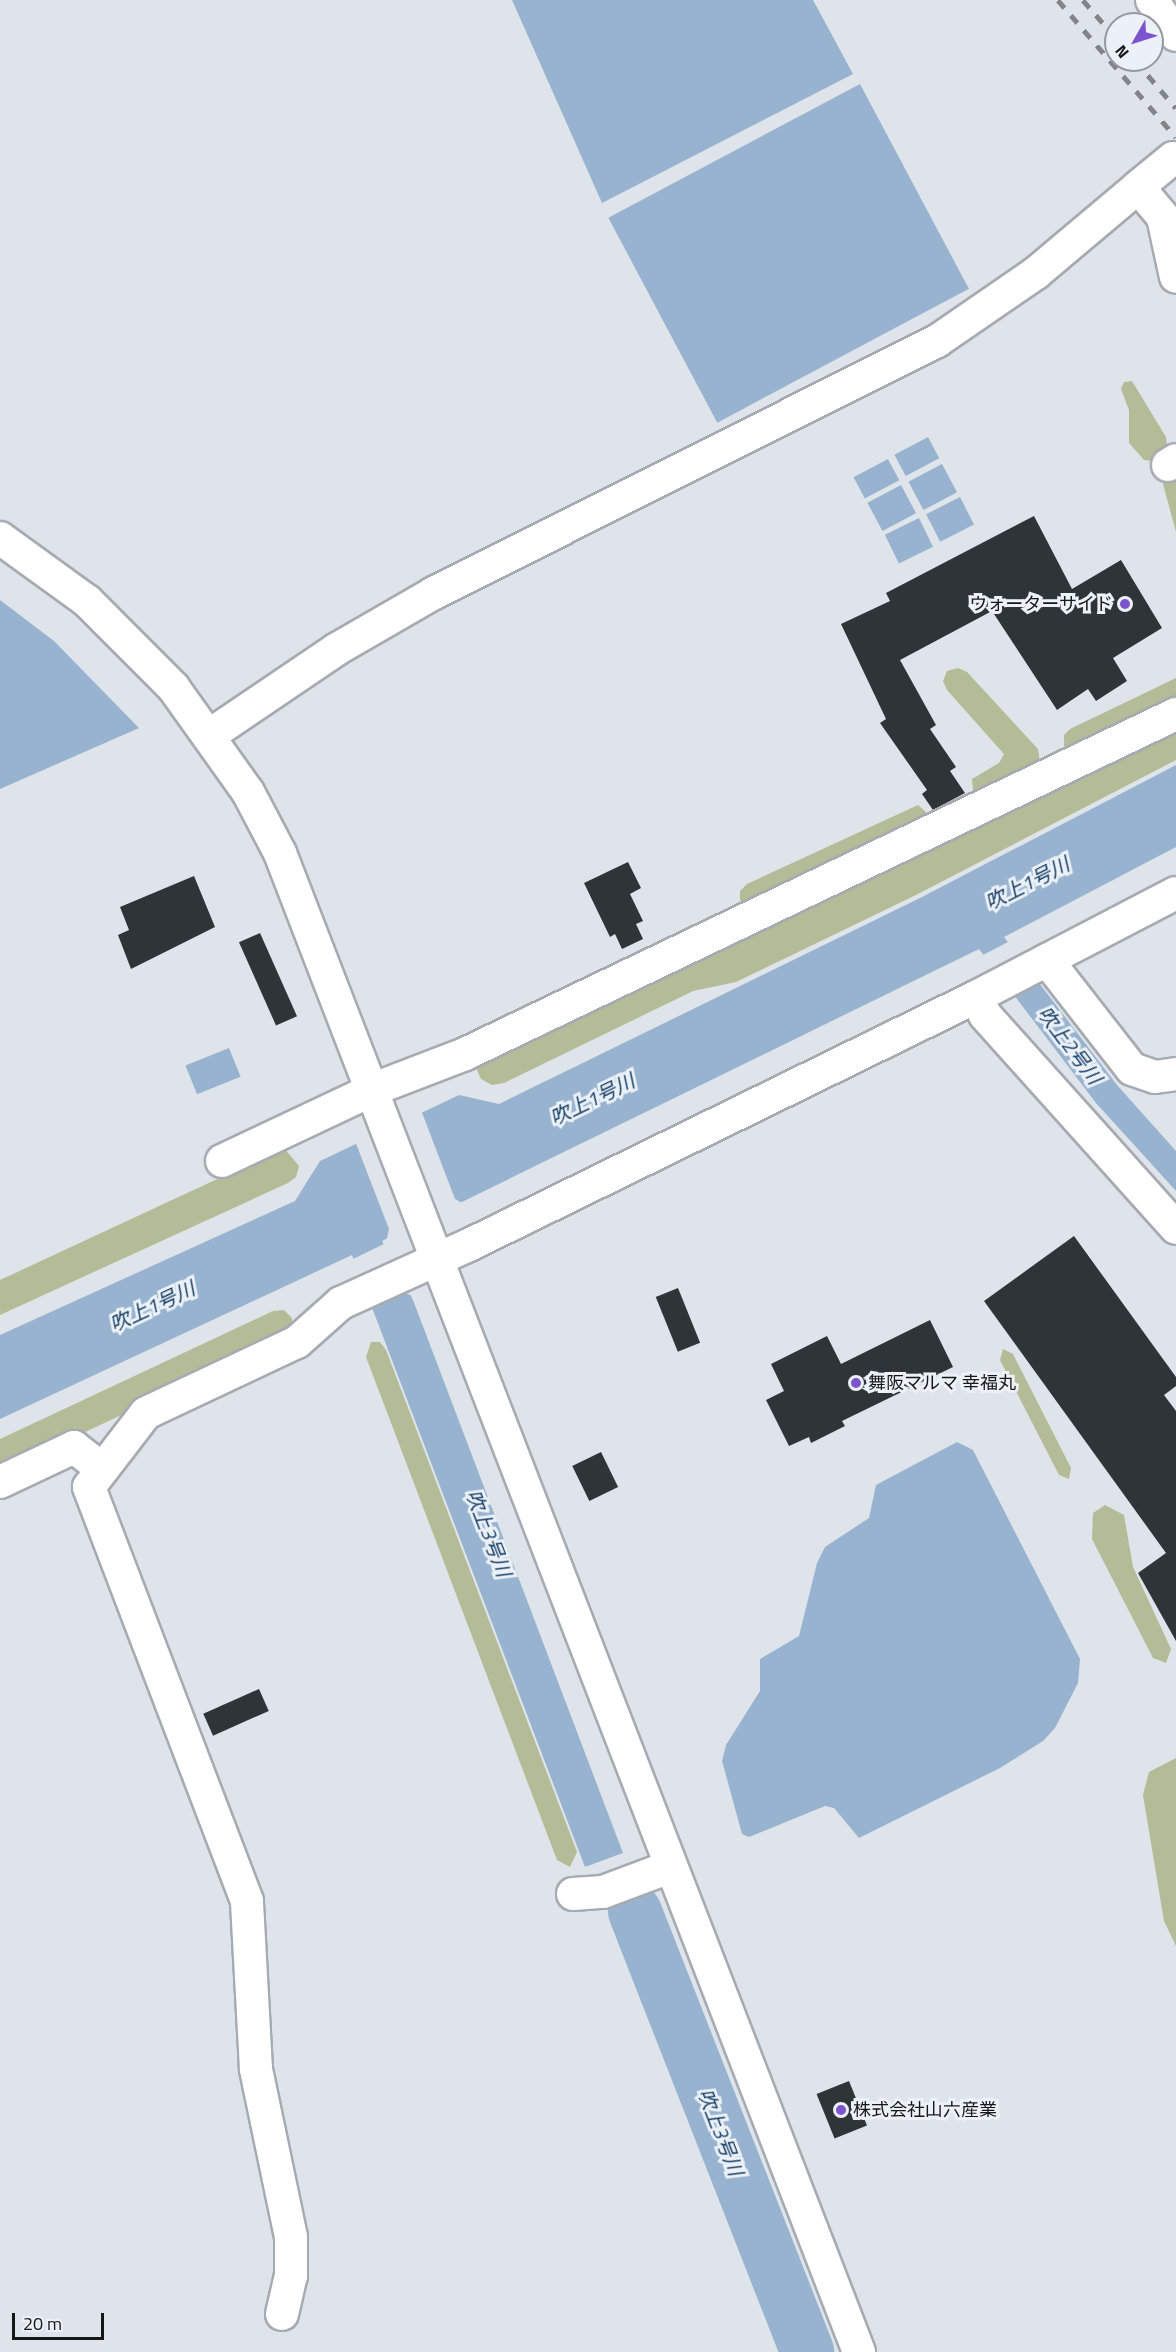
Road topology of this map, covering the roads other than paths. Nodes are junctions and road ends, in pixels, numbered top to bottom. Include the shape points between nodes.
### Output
1 (1152, 0) edge
2 (1176, 35) edge
3 (1173, 158) dead end
4 (1138, 187) junction
5 (1176, 277) edge
6 (0, 538) edge
7 (1176, 714) edge
8 (210, 735) junction
9 (1176, 894) edge
10 (1043, 962) junction
11 (985, 992) junction
12 (1176, 1074) edge
13 (374, 1089) junction
14 (222, 1161) dead end
15 (1176, 1228) edge
16 (438, 1257) junction
17 (102, 1469) junction
18 (0, 1482) edge
19 (670, 1867) junction
20 (573, 1894) dead end
21 (282, 2314) dead end
22 (859, 2352) edge

1 - 2 street
3 - 4 street
4 - 5 street via 1163,217
4 - 8 street via 1036,273 937,341 434,593 345,644
6 - 8 street via 80,595 124,636
7 - 13 street via 465,1054
8 - 13 street via 280,853
9 - 10 street
10 - 11 street
10 - 12 street via 1123,1060 1143,1074
11 - 15 street via 985,1015
11 - 16 street
13 - 14 street
13 - 16 street
16 - 17 street via 326,1314 297,1342 146,1413
16 - 19 street
17 - 18 street via 74,1447
17 - 21 street via 89,1486 247,1901 256,2069 291,2237 291,2276
19 - 20 street via 603,1892
19 - 22 street

